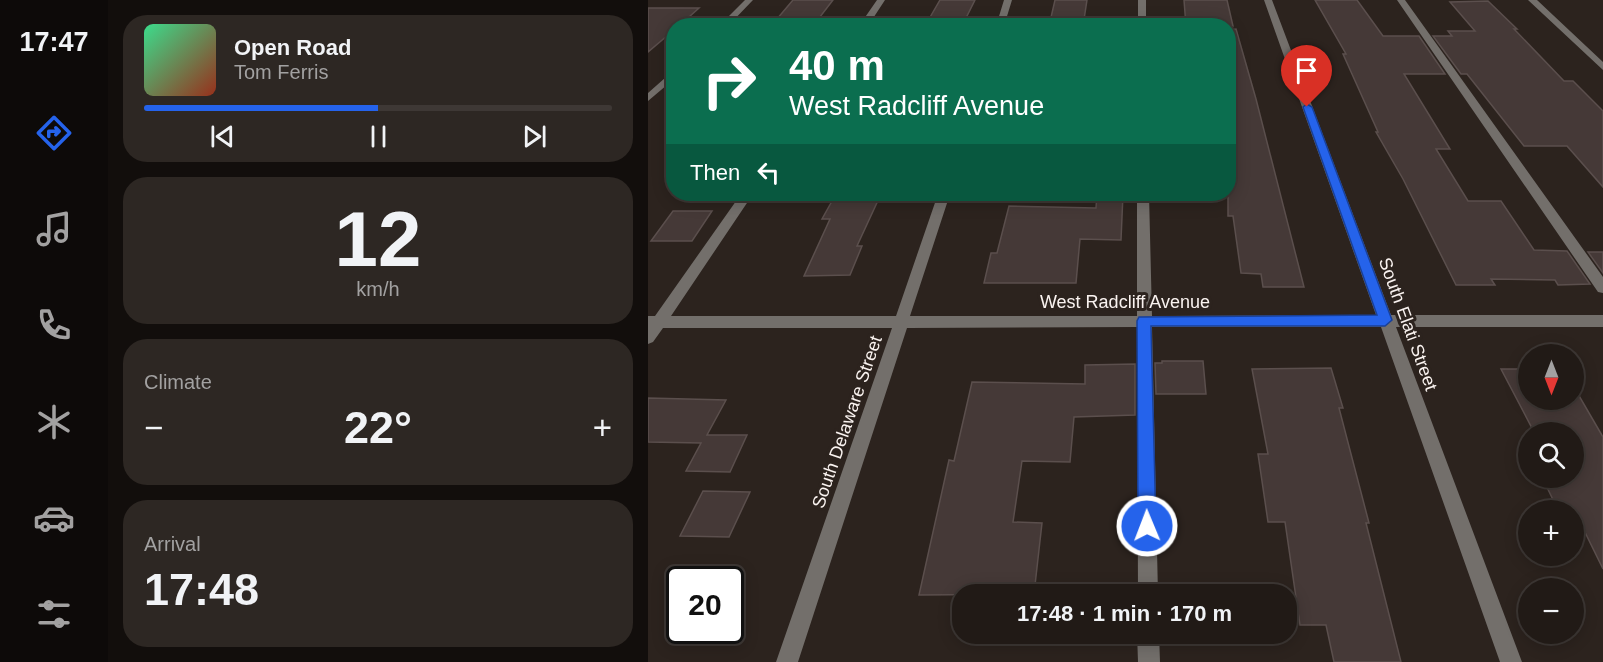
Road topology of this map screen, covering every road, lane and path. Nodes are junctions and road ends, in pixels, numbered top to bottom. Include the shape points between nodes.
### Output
1 (749, 0) edge
2 (881, 0) edge
3 (1008, 0) edge
4 (1142, 0) edge
5 (1268, 0) edge
6 (1401, 0) edge
7 (1532, 0) edge
8 (731, 18) edge
9 (869, 18) edge
10 (1002, 18) edge
11 (1142, 18) edge
12 (1603, 67) edge
13 (666, 81) edge
14 (648, 98) edge
15 (742, 201) edge
16 (942, 201) edge
17 (1143, 201) edge
18 (1603, 288) edge
19 (1385, 320) junction
20 (1144, 321) junction
21 (1603, 321) edge
22 (653, 322) edge
23 (902, 322) junction
24 (648, 338) edge
25 (1148, 584) edge
26 (1148, 644) edge
27 (787, 662) edge
28 (1149, 662) edge
29 (1511, 662) edge

1 - 8 street
2 - 9 street
3 - 10 street
4 - 11 street
5 - 19 street, South Elati Street
6 - 18 street
7 - 12 street
13 - 14 street
15 - 22 street
16 - 23 street, South Delaware Street
17 - 20 street
19 - 20 street, West Radcliff Avenue
19 - 21 street, West Radcliff Avenue
19 - 29 street, South Elati Street
20 - 23 street, West Radcliff Avenue
20 - 25 street
22 - 23 street, West Radcliff Avenue
22 - 24 street
23 - 27 street, South Delaware Street
26 - 28 street

